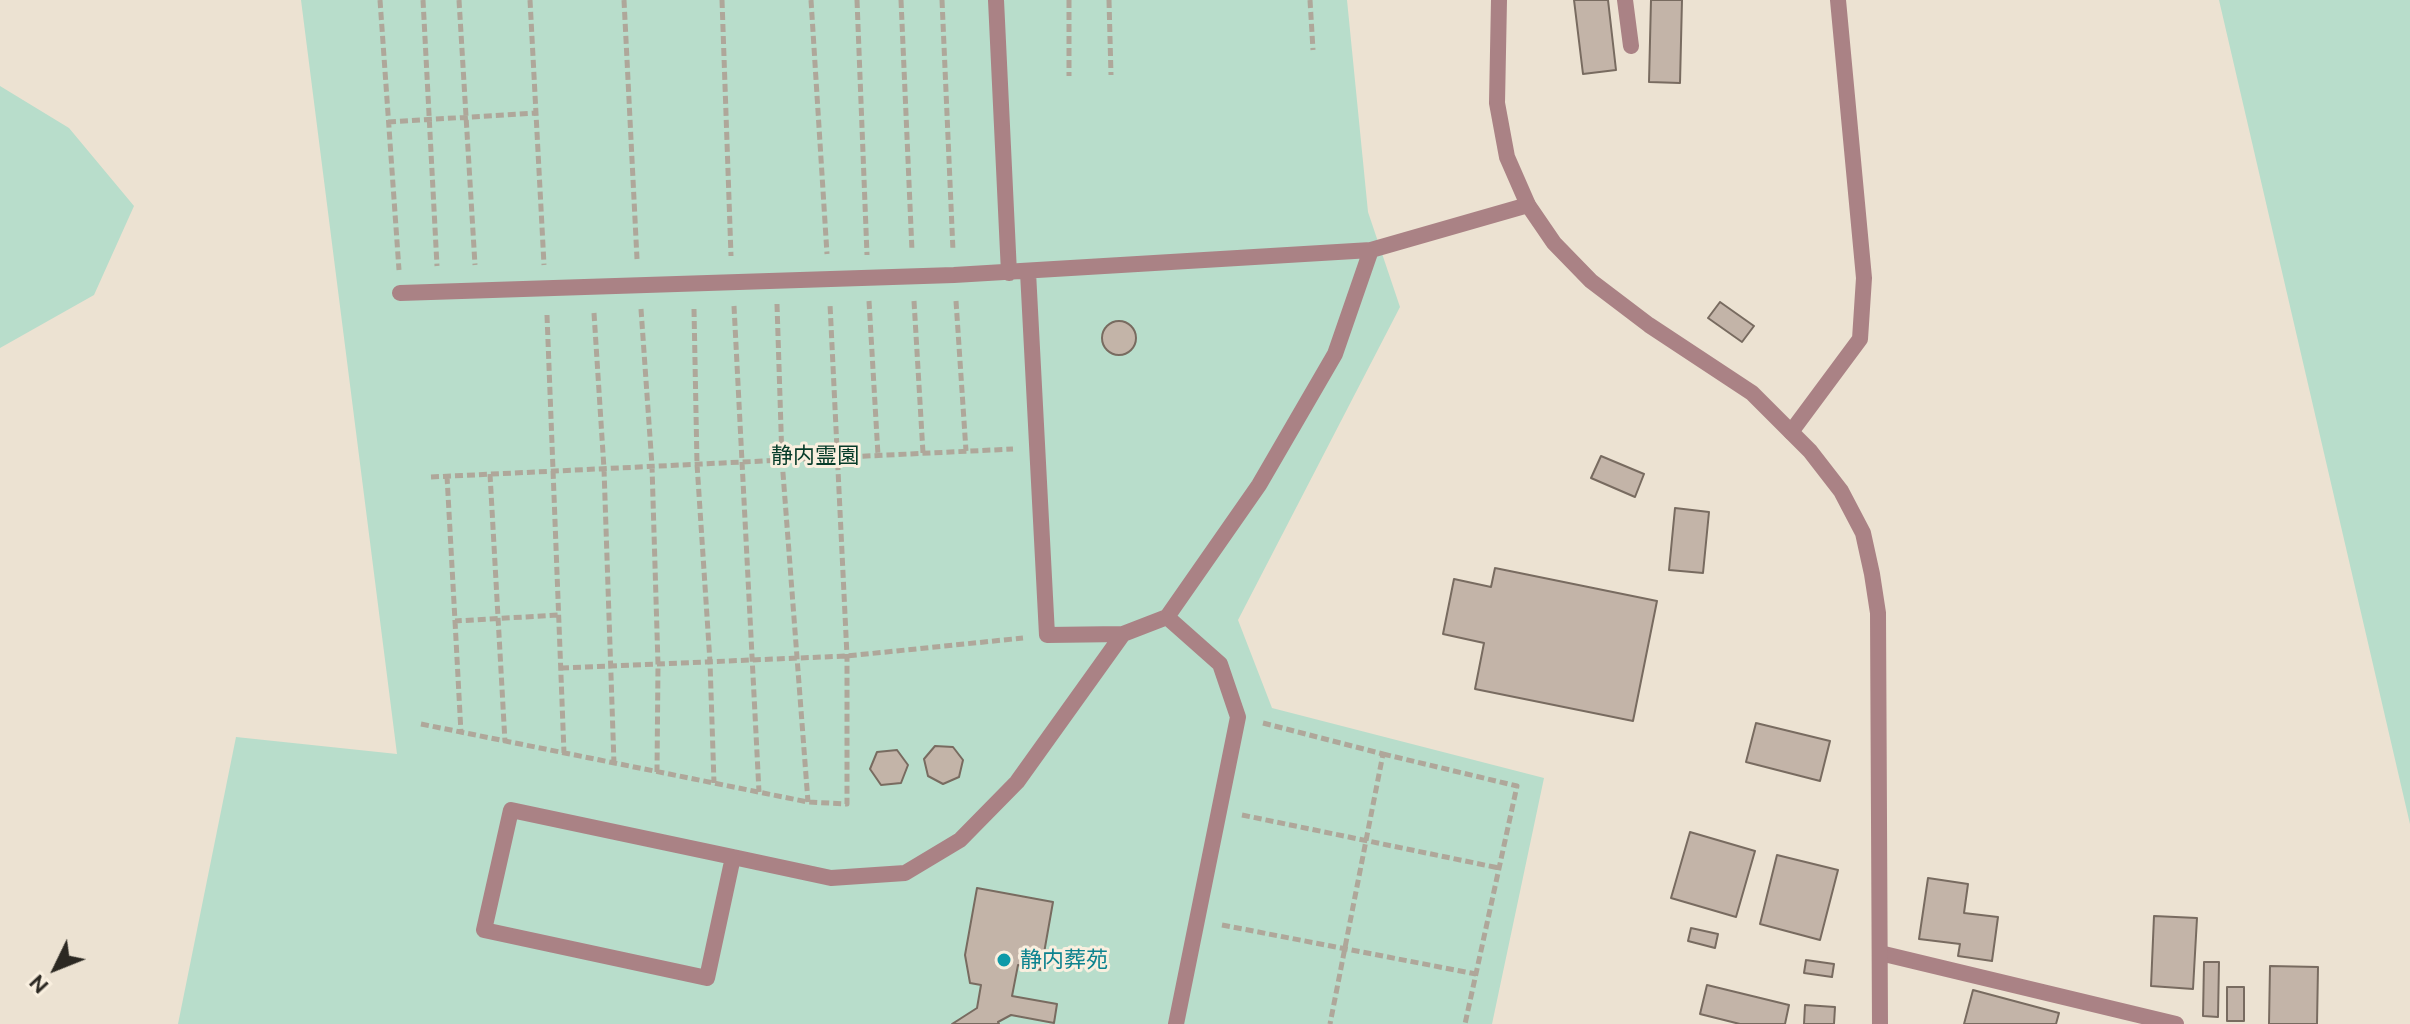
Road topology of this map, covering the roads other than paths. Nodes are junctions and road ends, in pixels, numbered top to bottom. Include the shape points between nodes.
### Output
1 (996, 0) edge
2 (1499, 0) edge
3 (1625, 0) edge
4 (1838, 0) edge
5 (1631, 46) dead end
6 (1528, 205) junction
7 (1371, 250) junction
8 (1028, 272) junction
9 (1009, 273) junction
10 (400, 293) road end
11 (1791, 432) junction
12 (1167, 617) junction
13 (1123, 634) junction
14 (733, 857) junction
15 (1880, 953) junction
16 (1176, 1024) edge
17 (1880, 1024) edge
18 (2176, 1024) edge

1 - 9 street
2 - 6 street via 1497,103 1507,157
3 - 5 street
4 - 11 street via 1864,278 1860,339
6 - 7 street
6 - 11 street via 1554,243 1591,281 1752,393
7 - 8 street
7 - 12 street via 1335,354 1259,485
8 - 9 street
8 - 13 street via 1047,635
9 - 10 street
11 - 15 street via 1841,491 1863,533 1872,574 1878,613
12 - 13 street
12 - 16 street via 1220,664 1238,717
13 - 14 street via 1017,782 960,840 905,873 831,878
14 - 14 street via 707,978 484,930 511,810
15 - 17 street
15 - 18 street

